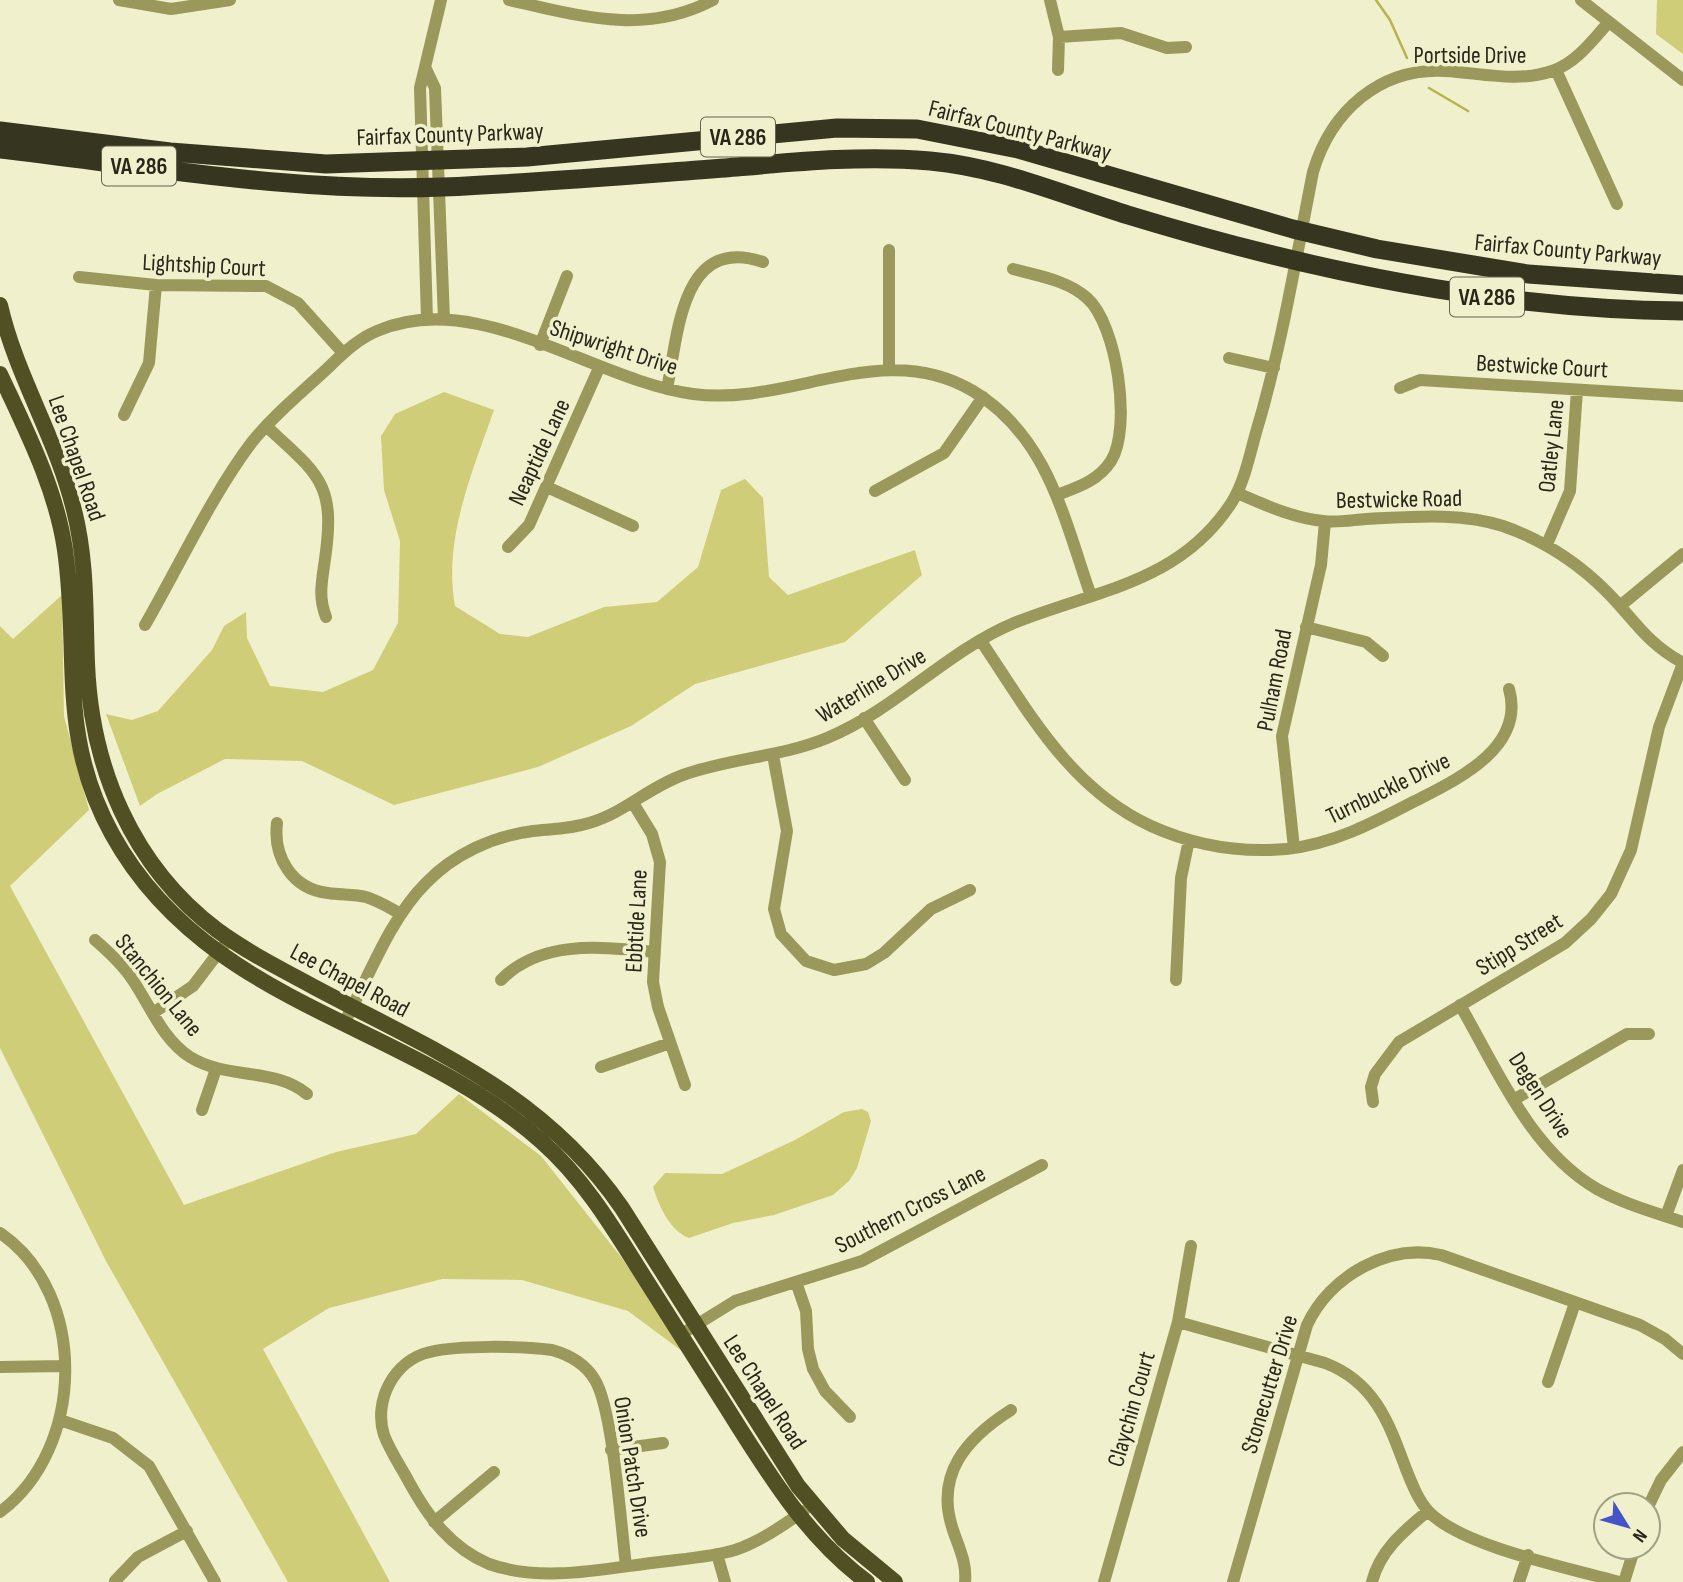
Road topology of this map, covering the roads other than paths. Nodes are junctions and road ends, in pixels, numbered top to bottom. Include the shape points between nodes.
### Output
1 (119, 0) edge
2 (230, 0) edge
3 (441, 0) edge
4 (509, 0) edge
5 (713, 0) edge
6 (1050, 0) edge
7 (1581, 0) edge
8 (1608, 23) junction
9 (1059, 37) junction
10 (1186, 47) dead end
11 (426, 69) junction
12 (1556, 70) junction
13 (1058, 71) dead end
14 (1683, 80) edge
15 (0, 131) edge
16 (0, 149) edge
17 (23, 151) junction
18 (0, 155) edge
19 (429, 162) junction
20 (431, 187) junction
21 (1617, 204) dead end
22 (1301, 231) junction
23 (889, 250) dead end
24 (1294, 261) junction
25 (763, 262) dead end
26 (1013, 269) dead end
27 (567, 276) dead end
28 (79, 277) dead end
29 (156, 285) junction
30 (1683, 285) edge
31 (0, 305) edge
32 (1683, 311) edge
33 (444, 318) junction
34 (427, 319) junction
35 (540, 345) junction
36 (343, 353) junction
37 (1229, 358) dead end
38 (599, 368) junction
39 (890, 368) junction
40 (1274, 368) junction
41 (0, 374) edge
42 (1400, 388) dead end
43 (667, 389) junction
44 (1577, 390) junction
45 (1683, 396) edge
46 (983, 397) junction
47 (124, 415) dead end
48 (267, 426) junction
49 (547, 487) junction
50 (875, 491) dead end
51 (1237, 493) junction
52 (1057, 495) junction
53 (1325, 522) junction
54 (633, 526) dead end
55 (1547, 544) junction
56 (508, 547) dead end
57 (1683, 554) edge
58 (68, 586) junction
59 (86, 586) junction
60 (1091, 596) junction
61 (1620, 606) junction
62 (326, 617) dead end
63 (145, 625) dead end
64 (1306, 627) junction
65 (981, 641) junction
66 (1384, 656) dead end
67 (1683, 663) edge
68 (1509, 689) dead end
69 (864, 718) junction
70 (773, 755) junction
71 (905, 780) dead end
72 (633, 803) junction
73 (276, 823) dead end
74 (1189, 840) junction
75 (1294, 848) junction
76 (970, 890) dead end
77 (401, 914) junction
78 (229, 938) junction
79 (95, 940) dead end
80 (654, 952) junction
81 (219, 954) junction
82 (501, 980) dead end
83 (1176, 980) dead end
84 (1460, 1004) junction
85 (353, 1008) junction
86 (153, 1013) junction
87 (344, 1023) junction
88 (1649, 1034) dead end
89 (670, 1043) junction
90 (601, 1067) dead end
91 (216, 1069) junction
92 (685, 1085) dead end
93 (307, 1094) dead end
94 (1515, 1099) junction
95 (1373, 1102) dead end
96 (202, 1110) dead end
97 (1042, 1165) dead end
98 (1683, 1170) edge
99 (1666, 1216) junction
100 (1683, 1222) edge
101 (0, 1233) edge
102 (1191, 1246) dead end
103 (796, 1282) junction
104 (1575, 1303) junction
105 (1178, 1322) junction
106 (695, 1325) junction
107 (680, 1335) junction
108 (1683, 1354) edge
109 (1297, 1355) junction
110 (65, 1366) junction
111 (0, 1367) edge
112 (1548, 1382) dead end
113 (1011, 1410) dead end
114 (850, 1416) dead end
115 (60, 1420) junction
116 (663, 1443) dead end
117 (611, 1451) junction
118 (1683, 1452) edge
119 (494, 1472) dead end
120 (1656, 1491) edge
121 (813, 1506) junction
122 (1428, 1511) junction
123 (0, 1512) edge
124 (798, 1515) junction
125 (434, 1522) junction
126 (187, 1531) junction
127 (717, 1555) junction
128 (1528, 1555) junction
129 (1630, 1561) edge
130 (626, 1566) junction
131 (518, 1578) edge
132 (115, 1581) edge
133 (215, 1582) edge
134 (725, 1582) edge
135 (867, 1582) edge
136 (895, 1582) edge
137 (965, 1582) edge
138 (1104, 1582) edge
139 (1233, 1582) edge
140 (1373, 1582) edge
141 (1519, 1582) edge
142 (1622, 1582) edge

1 - 2 street via 171,9
3 - 11 street
4 - 5 street via 595,20 639,22 683,13
6 - 9 street
7 - 8 street
8 - 12 street, Portside Drive via 1577,57
8 - 14 street
9 - 10 street via 1121,33 1167,48
9 - 13 street
11 - 19 street via 420,88
11 - 19 street via 435,88
12 - 21 street, Portside Drive
12 - 22 street, Portside Drive via 1528,77 1423,72 1392,79 1366,93 1340,117 1323,144
15 - 19 highway, Fairfax County Parkway / VA 286 via 226,158 326,164
16 - 17 highway, Fairfax County Parkway / VA 286
17 - 18 highway
17 - 20 highway, Fairfax County Parkway / VA 286 via 253,179
19 - 20 street
19 - 20 street
19 - 22 highway, Fairfax County Parkway / VA 286 via 837,128 917,129 1017,149
20 - 24 highway, Fairfax County Parkway / VA 286 via 862,156 935,161 1021,180
20 - 33 street
20 - 34 street
22 - 24 street, Portside Drive
22 - 30 highway, Fairfax County Parkway / VA 286 via 1460,264
23 - 39 street
24 - 32 highway, Fairfax County Parkway / VA 286 via 1400,285 1526,303
24 - 40 street, Waterline Drive
25 - 43 street via 734,256 695,279 684,303
26 - 52 street via 1081,293 1101,314 1111,340 1121,420 1118,446 1099,475
27 - 35 street
28 - 29 street, Lightship Court
29 - 36 street, Lightship Court via 275,289 298,303
29 - 47 street via 149,363
31 - 59 main road, Lee Chapel Road via 70,496
33 - 34 street, Shipwright Drive
33 - 35 street, Shipwright Drive via 482,324
34 - 36 street, Shipwright Drive via 378,331
35 - 38 street, Shipwright Drive
36 - 48 street, Shipwright Drive
37 - 40 street
38 - 43 street, Shipwright Drive
38 - 49 street, Neaptide Lane
39 - 43 street, Shipwright Drive via 742,394 699,395
39 - 46 street, Shipwright Drive via 945,378
40 - 51 street, Waterline Drive
41 - 58 main road, Lee Chapel Road via 52,496 61,525
42 - 44 street, Bestwicke Court via 1420,380
44 - 45 street, Bestwicke Court
44 - 55 street, Oatley Lane via 1570,491
46 - 50 street via 944,453
46 - 52 street, Shipwright Drive via 1025,435
48 - 62 street via 312,468 327,495 330,527 320,592
48 - 63 street, Shipwright Drive via 235,467
49 - 54 street
49 - 56 street, Neaptide Lane via 525,531
51 - 53 street, Bestwicke Road
51 - 60 street, Waterline Drive via 1211,530 1179,559 1151,575
52 - 60 street, Shipwright Drive
53 - 55 street, Bestwicke Road via 1458,517 1501,526
53 - 64 street, Pulham Road via 1321,565
55 - 61 street, Bestwicke Road via 1586,572
57 - 61 street
58 - 59 main road
58 - 81 main road, Lee Chapel Road via 73,703 92,792 115,839 149,889
59 - 78 main road, Lee Chapel Road via 93,729 112,793 131,833 155,867 191,908
60 - 65 street, Waterline Drive via 1018,622
61 - 67 street, Bestwicke Road via 1647,639
64 - 66 street via 1366,642
64 - 75 street, Pulham Road via 1282,736
65 - 69 street, Waterline Drive
65 - 74 street, Turnbuckle Drive via 1044,737 1083,780 1130,816
67 - 84 street, Stipp Street via 1659,727 1631,850 1611,894 1565,943
68 - 75 street, Turnbuckle Drive via 1506,729 1472,770 1358,830
69 - 70 street, Waterline Drive via 832,736
69 - 71 street
70 - 72 street, Waterline Drive via 684,775
70 - 76 street via 787,831 775,898 776,920 790,947 806,961 834,970 866,964 931,909
72 - 77 street, Waterline Drive via 584,825 516,834 476,848 436,873
72 - 80 street, Ebbtide Lane via 652,834 660,862
73 - 77 street via 274,843 280,858 303,884 327,893 366,897
74 - 75 street, Turnbuckle Drive via 1230,849
74 - 83 street via 1181,878
77 - 85 street, Waterline Drive
78 - 81 street
78 - 85 main road, Lee Chapel Road
79 - 86 street, Stanchion Lane via 124,967
80 - 82 street via 570,948 520,963
80 - 89 street, Ebbtide Lane via 654,991
81 - 86 street via 193,986
81 - 87 main road, Lee Chapel Road
84 - 94 street, Degen Drive
84 - 95 street, Stipp Street via 1391,1049 1375,1074
85 - 87 street, Waterline Drive
85 - 106 main road, Lee Chapel Road via 494,1083 558,1132 610,1190
86 - 91 street, Stanchion Lane via 177,1046
87 - 107 main road, Lee Chapel Road via 481,1096 539,1139 588,1192
88 - 94 street via 1627,1034
89 - 90 street
89 - 92 street, Ebbtide Lane
91 - 93 street, Stanchion Lane via 286,1080
91 - 96 street
94 - 99 street, Degen Drive via 1544,1144 1568,1168 1609,1195
97 - 103 street, Southern Cross Lane via 862,1261
98 - 99 street
99 - 100 street, Degen Drive
101 - 110 street via 23,1251 43,1279 59,1323
102 - 105 street, Claychin Court
103 - 106 street, Southern Cross Lane via 736,1301
103 - 114 street via 806,1311 813,1369 825,1391
104 - 108 street, Stonecutter Drive via 1653,1331
104 - 109 street, Stonecutter Drive via 1441,1255 1397,1253 1366,1265 1323,1298
104 - 112 street
105 - 109 street
105 - 138 street, Claychin Court
106 - 107 street, Southern Cross Lane
106 - 121 main road, Lee Chapel Road
107 - 124 main road, Lee Chapel Road
109 - 122 street via 1348,1373 1374,1397
109 - 139 street, Stonecutter Drive
110 - 111 street
110 - 115 street
113 - 137 street via 970,1440 950,1481 948,1507 964,1559
115 - 123 street via 38,1470
115 - 126 street via 103,1433 136,1454 158,1477
116 - 117 street
117 - 125 street, Onion Patch Drive via 597,1382 565,1353 526,1349 423,1354 392,1378 381,1416 385,1437
117 - 130 street, Onion Patch Drive
118 - 120 street
119 - 125 street
121 - 124 street, Onion Patch Drive
121 - 136 main road, Lee Chapel Road via 860,1556
122 - 128 street via 1460,1533
122 - 140 street via 1391,1545 1377,1565
124 - 127 street, Onion Patch Drive via 760,1540
124 - 135 main road, Lee Chapel Road
125 - 131 street, Onion Patch Drive via 467,1553
126 - 132 street via 138,1557
126 - 133 street
127 - 130 street, Onion Patch Drive
127 - 134 street
128 - 141 street
128 - 142 street
129 - 142 street
130 - 131 street, Onion Patch Drive

